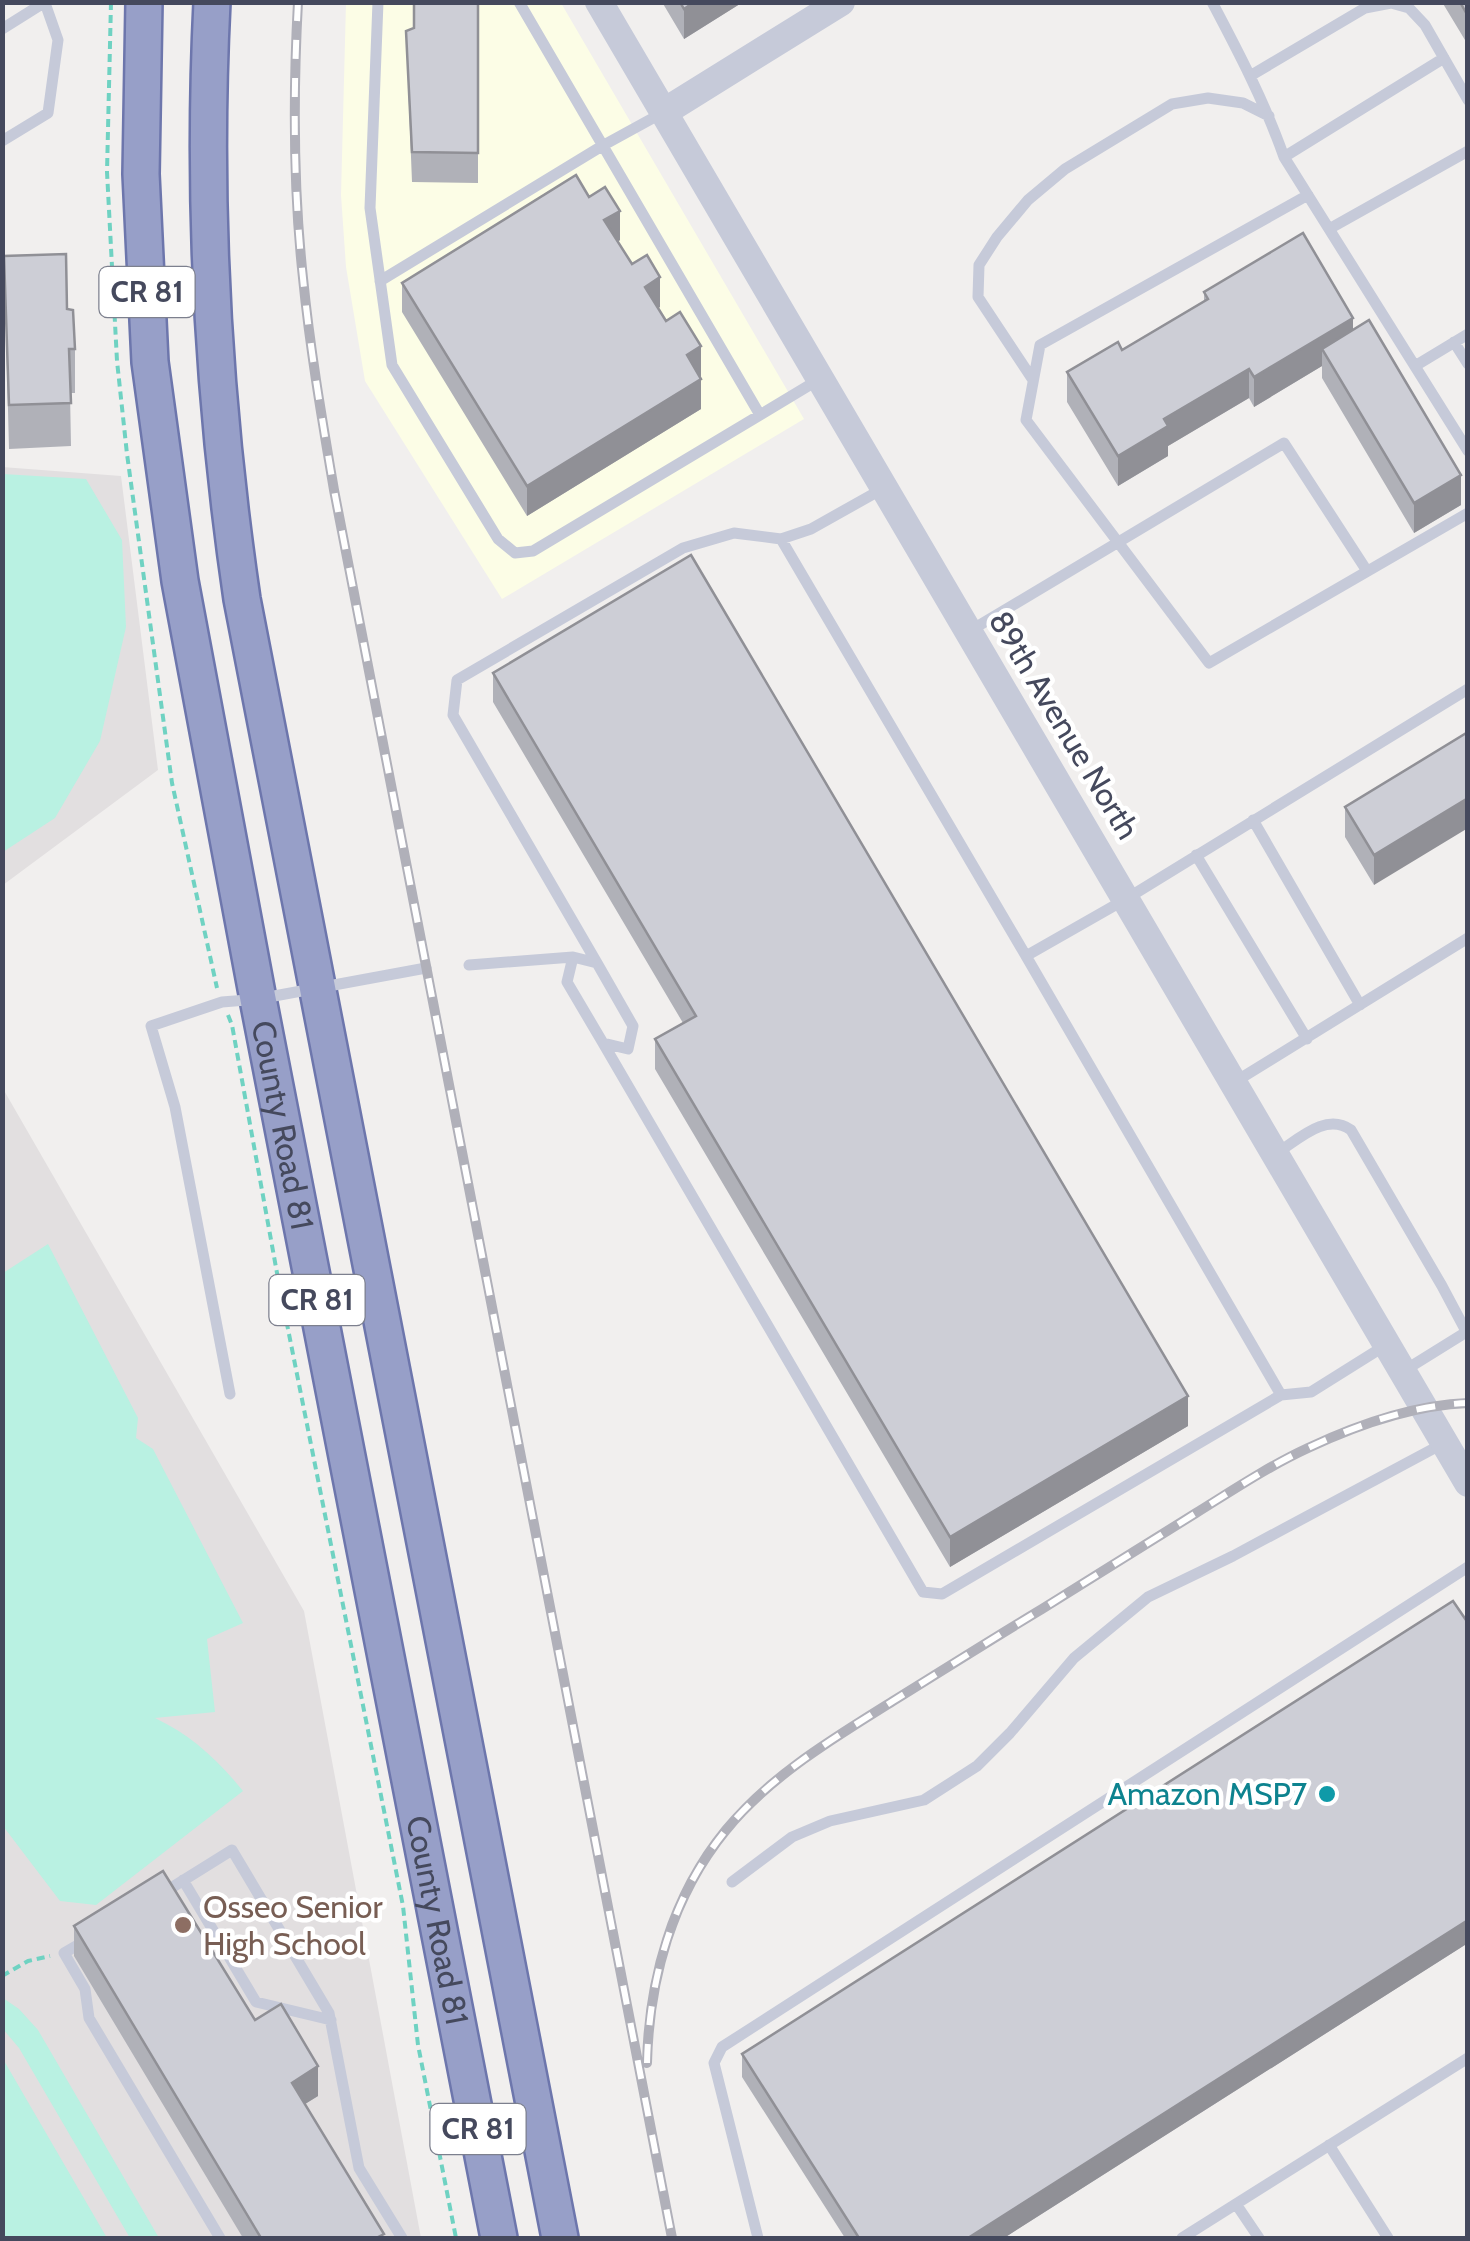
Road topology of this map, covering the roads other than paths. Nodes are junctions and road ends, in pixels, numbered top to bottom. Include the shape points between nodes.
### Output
1 (144, 2) edge
2 (212, 2) edge
3 (378, 2) edge
4 (518, 2) edge
5 (599, 2) edge
6 (841, 2) edge
7 (1212, 2) edge
8 (45, 3) edge
9 (2, 29) edge
10 (1444, 58) junction
11 (1250, 76) junction
12 (1468, 100) edge
13 (664, 112) junction
14 (1269, 116) junction
15 (2, 141) edge
16 (602, 146) junction
17 (1468, 151) edge
18 (1284, 157) junction
19 (1308, 195) junction
20 (1329, 229) junction
21 (380, 281) junction
22 (1468, 334) edge
23 (1454, 342) junction
24 (1468, 364) edge
25 (1415, 366) junction
26 (820, 379) junction
27 (1034, 380) junction
28 (760, 415) junction
29 (1468, 451) edge
30 (884, 488) junction
31 (1468, 512) edge
32 (781, 539) junction
33 (1118, 542) junction
34 (1367, 571) junction
35 (968, 632) junction
36 (1468, 689) edge
37 (1253, 820) junction
38 (1196, 855) junction
39 (1126, 898) junction
40 (1468, 938) edge
41 (1026, 956) junction
42 (573, 957) junction
43 (597, 963) junction
44 (469, 965) dead end
45 (426, 968) dead end
46 (316, 988) junction
47 (258, 999) junction
48 (1360, 1006) junction
49 (1307, 1039) junction
50 (603, 1043) junction
51 (1233, 1083) junction
52 (1276, 1153) junction
53 (1467, 1333) edge
54 (1386, 1344) junction
55 (1402, 1372) junction
56 (230, 1394) dead end
57 (1281, 1395) junction
58 (1444, 1444) junction
59 (1468, 1483) edge
60 (1468, 1567) edge
61 (183, 1880) junction
62 (732, 1882) dead end
63 (149, 1901) edge
64 (98, 1932) edge
65 (330, 2020) junction
66 (1468, 2058) edge
67 (1329, 2146) junction
68 (554, 2204) junction
69 (1236, 2204) junction
70 (220, 2238) edge
71 (402, 2238) edge
72 (499, 2238) edge
73 (560, 2238) edge
74 (570, 2238) edge
75 (758, 2238) edge
76 (1182, 2238) edge
77 (1258, 2238) edge
78 (1388, 2238) edge

1 - 47 highway, County Road 81 / CR 81 via 142,174 152,380 180,580
2 - 46 highway, County Road 81 / CR 81 via 208,252 231,521
3 - 21 lane via 370,208
4 - 16 lane
5 - 13 street, 89th Avenue North
6 - 13 street
7 - 11 lane
8 - 9 lane
8 - 15 lane via 58,40 48,113
10 - 11 lane via 1409,8 1391,3 1366,8
10 - 12 lane
10 - 18 lane
11 - 14 lane
13 - 16 lane
13 - 26 street, 89th Avenue North
14 - 18 lane
14 - 27 lane via 1208,98 1172,104 1028,200 979,265 978,297
16 - 21 lane
16 - 28 lane
17 - 20 lane
18 - 19 lane
19 - 20 lane
19 - 27 lane via 1040,345
20 - 25 lane
21 - 28 lane via 392,365 498,539 514,552 533,551
22 - 23 lane
23 - 24 lane
23 - 25 lane
25 - 29 lane
26 - 28 lane
26 - 30 street, 89th Avenue North
27 - 33 lane via 1026,420
30 - 32 lane
30 - 35 street, 89th Avenue North
31 - 34 lane
32 - 41 lane
32 - 43 lane via 734,534 683,548 457,680 453,715
33 - 34 lane via 1209,662
33 - 34 lane via 1284,443
33 - 35 lane
35 - 39 street, 89th Avenue North
36 - 37 lane
37 - 38 lane
37 - 48 lane
38 - 39 lane
38 - 49 lane
39 - 41 lane
39 - 51 street, 89th Avenue North
40 - 48 lane
41 - 57 lane
42 - 43 lane
42 - 44 lane
42 - 50 lane via 568,982
43 - 50 lane via 633,1026 628,1049
45 - 46 lane
46 - 47 lane
46 - 68 highway, County Road 81 / CR 81
47 - 56 lane via 222,1002 151,1026 175,1107
47 - 72 highway, County Road 81 / CR 81
48 - 49 lane
49 - 51 lane
50 - 57 lane via 923,1592 942,1594
51 - 52 street, 89th Avenue North
52 - 53 lane via 1318,1126 1332,1122 1351,1130
52 - 54 street, 89th Avenue North
53 - 55 lane
54 - 55 street, 89th Avenue North
54 - 57 lane via 1310,1392
55 - 58 street, 89th Avenue North
58 - 59 street, 89th Avenue North
58 - 62 lane via 1148,1597 1074,1658 976,1766 924,1800 792,1837
60 - 75 lane via 722,2047 714,2062
61 - 63 lane
61 - 65 lane via 256,2002
61 - 65 lane via 232,1850
64 - 70 lane via 64,1953 84,1989 89,2018
65 - 71 lane via 359,2168
66 - 67 lane
67 - 69 lane
67 - 78 lane
68 - 73 highway, County Road 81 / CR 81
68 - 74 highway
69 - 76 lane
69 - 77 lane

